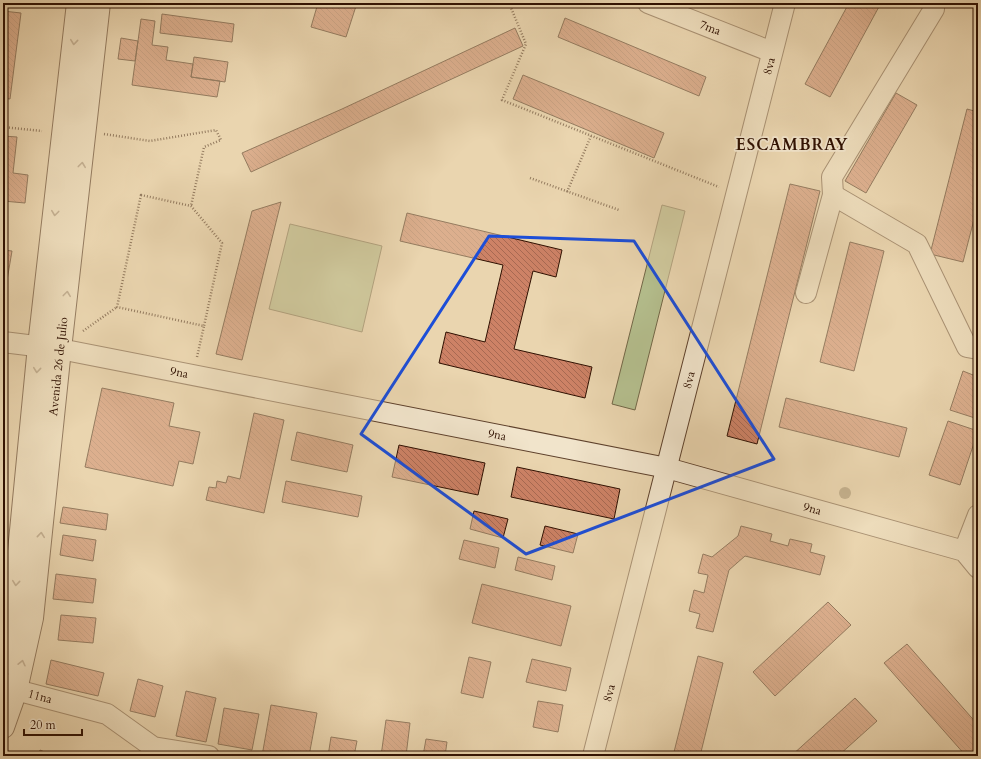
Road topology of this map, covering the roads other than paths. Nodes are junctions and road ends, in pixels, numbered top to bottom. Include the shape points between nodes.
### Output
1 (78, 3) edge
2 (99, 3) edge
3 (648, 3) edge
4 (785, 3) edge
5 (932, 3) edge
6 (772, 52) junction
7 (833, 195) junction
8 (806, 293) dead end
9 (3, 342) edge
10 (50, 347) junction
11 (978, 349) edge
12 (667, 468) junction
13 (978, 515) edge
14 (964, 551) junction
15 (978, 568) edge
16 (3, 664) edge
17 (9, 689) edge
18 (3, 727) edge
19 (209, 756) edge
20 (592, 756) edge

1 -> 10 main road, Avenida 26 de Julio via 64,133
10 -> 2 main road, Avenida 26 de Julio via 86,132
3 - 6 street, 7ma
4 - 6 street, 8va
5 - 7 street via 934,9 832,177
6 - 12 street, 8va
7 - 8 street
7 - 11 street via 917,244 967,346
9 - 10 street, 9na
10 - 12 street, 9na
10 -> 16 main road, Avenida 26 de Julio via 13,613
17 -> 10 main road, Avenida 26 de Julio via 32,618
12 - 14 street, 9na
12 - 20 street, 8va
13 - 14 street
14 - 15 street
17 - 18 main road, Avenida 26 de Julio
17 - 19 street, 11na via 107,714 153,747

